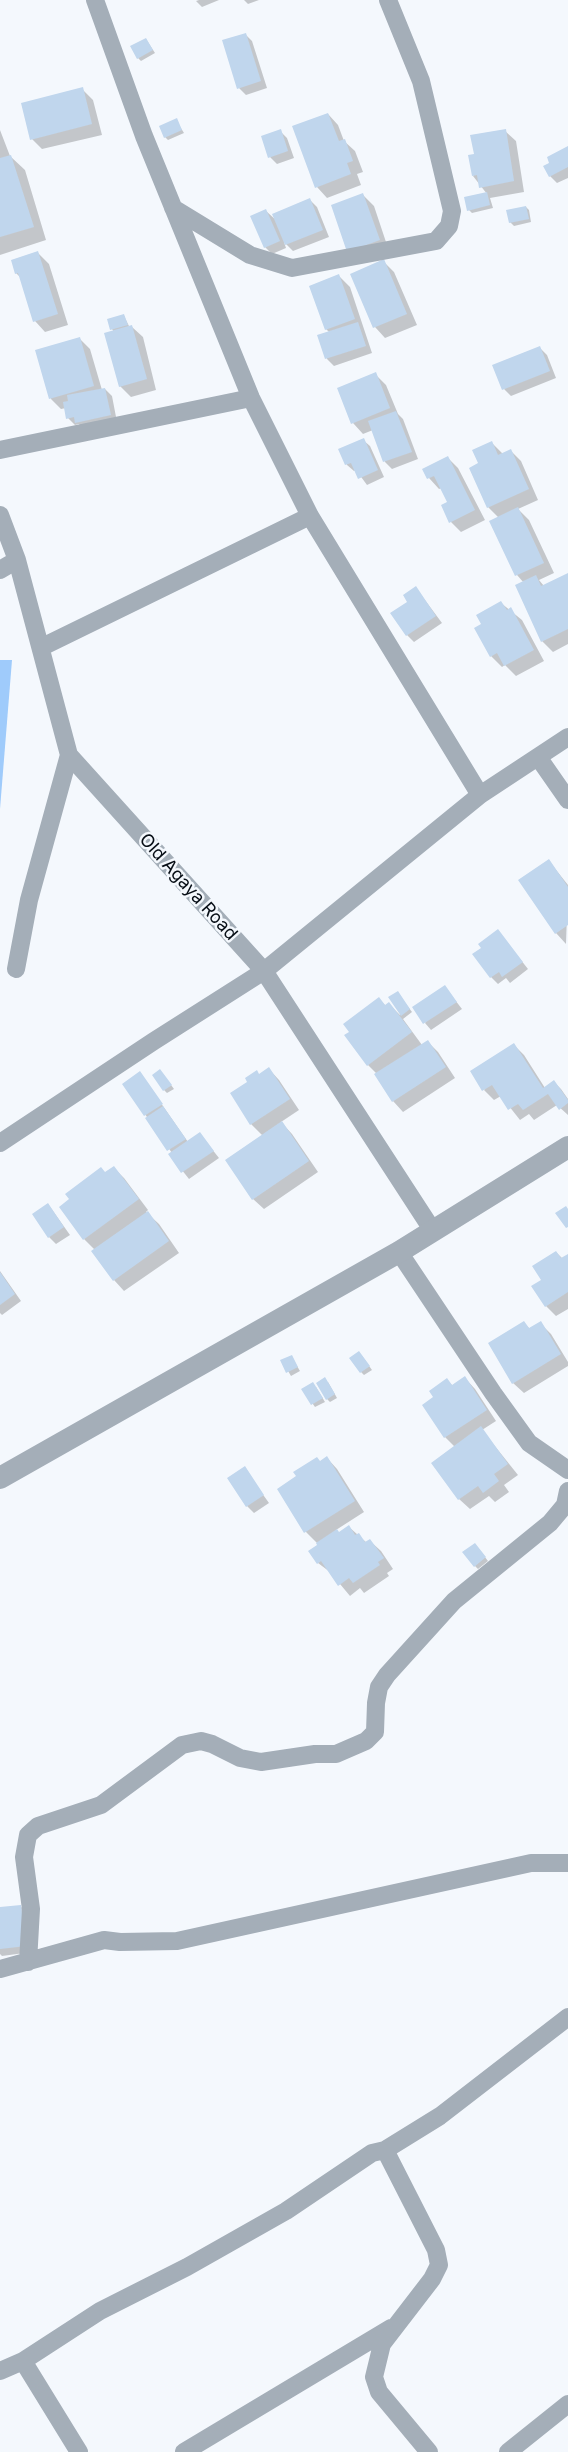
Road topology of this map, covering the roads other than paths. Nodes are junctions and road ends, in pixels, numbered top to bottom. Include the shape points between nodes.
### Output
1 (95, 0) edge
2 (388, 0) edge
3 (173, 208) junction
4 (250, 398) junction
5 (0, 450) edge
6 (0, 515) edge
7 (310, 516) junction
8 (17, 560) junction
9 (0, 570) edge
10 (42, 646) junction
11 (568, 737) edge
12 (69, 755) junction
13 (538, 757) junction
14 (480, 795) junction
15 (568, 800) edge
16 (16, 969) dead end
17 (264, 971) junction
18 (0, 1143) edge
19 (568, 1147) edge
20 (433, 1232) junction
21 (399, 1251) junction
22 (568, 1470) edge
23 (0, 1478) edge
24 (568, 1491) edge
25 (568, 1863) edge
26 (28, 1962) junction
27 (0, 1969) edge
28 (568, 2017) edge
29 (385, 2150) junction
30 (397, 2324) junction
31 (23, 2361) junction
32 (0, 2371) edge
33 (568, 2404) edge
34 (79, 2452) edge
35 (184, 2452) edge
36 (429, 2452) edge
37 (508, 2452) edge

1 - 3 street
2 - 3 street via 421,81 452,211 449,226 436,241 292,268 250,255
3 - 4 street
4 - 5 street
4 - 7 street
6 - 8 street, Old Agaya Road
7 - 10 street
7 - 14 street
8 - 9 street
8 - 10 street, Old Agaya Road
10 - 12 street, Old Agaya Road
11 - 13 street
12 - 16 street via 29,900
12 - 17 street, Old Agaya Road
13 - 14 street
13 - 15 street
14 - 17 street
17 - 18 street
17 - 20 street, Old Agaya Road
19 - 20 street
20 - 21 street
21 - 22 street via 529,1443
21 - 23 street
24 - 26 street via 565,1504 550,1523 454,1601 387,1675 375,1703 375,1732 366,1741 336,1754 261,1762 240,1758 201,1741 182,1745 101,1805 33,1830 28,1835 24,1857 31,1909
25 - 26 street via 531,1863 177,1941 104,1940
26 - 27 street
28 - 29 street via 440,2116
29 - 30 street via 436,2250 439,2265
29 - 31 street via 372,2153 286,2211 197,2262 100,2311
30 - 35 street
30 - 36 street via 382,2344 374,2377 379,2392
31 - 32 street
31 - 34 street
33 - 37 street

